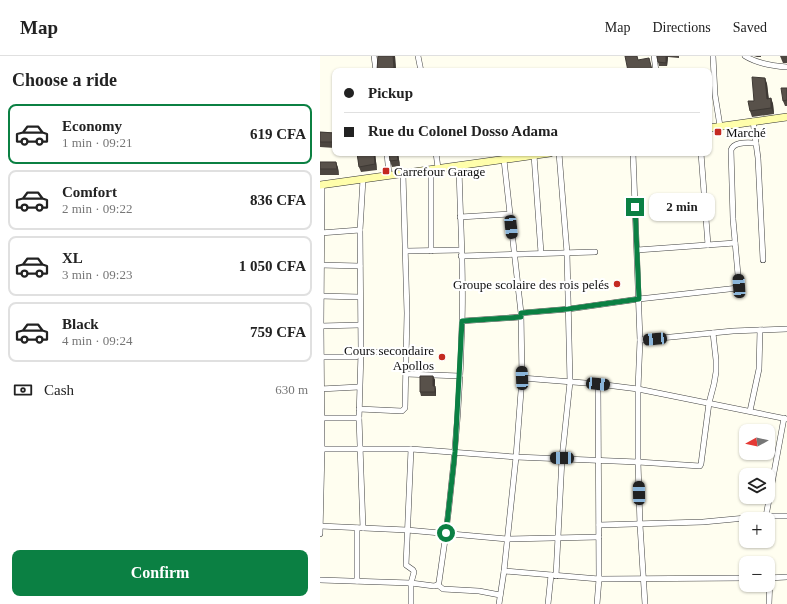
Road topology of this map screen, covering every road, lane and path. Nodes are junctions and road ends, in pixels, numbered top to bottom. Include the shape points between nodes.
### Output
1 (374, 56) edge
2 (418, 56) edge
3 (654, 56) edge
4 (713, 56) edge
5 (745, 56) edge
6 (787, 67) edge
7 (376, 68) edge
8 (420, 68) edge
9 (656, 68) edge
10 (787, 117) edge
11 (753, 121) junction
12 (720, 126) junction
13 (712, 127) edge
14 (756, 143) junction
15 (387, 156) edge
16 (436, 156) edge
17 (528, 156) edge
18 (534, 156) edge
19 (559, 156) edge
20 (633, 156) edge
21 (701, 156) edge
22 (504, 160) junction
23 (459, 165) junction
24 (435, 169) junction
25 (403, 174) junction
26 (389, 175) junction
27 (363, 179) junction
28 (321, 185) edge
29 (510, 214) junction
30 (460, 217) junction
31 (360, 230) junction
32 (321, 233) edge
33 (735, 243) junction
34 (708, 245) junction
35 (637, 250) junction
36 (406, 251) junction
37 (432, 251) junction
38 (595, 252) dead end
39 (461, 253) junction
40 (541, 253) junction
41 (567, 253) junction
42 (514, 254) junction
43 (763, 260) dead end
44 (321, 265) edge
45 (360, 266) junction
46 (321, 296) edge
47 (360, 297) junction
48 (639, 299) junction
49 (568, 309) junction
50 (521, 315) junction
51 (462, 321) junction
52 (360, 325) junction
53 (321, 326) edge
54 (787, 329) edge
55 (760, 330) junction
56 (713, 333) junction
57 (640, 340) junction
58 (361, 352) junction
59 (406, 352) junction
60 (321, 357) edge
61 (406, 374) junction
62 (460, 376) junction
63 (522, 378) junction
64 (570, 382) junction
65 (598, 384) junction
66 (360, 387) junction
67 (321, 389) edge
68 (638, 389) junction
69 (709, 403) junction
70 (359, 409) junction
71 (750, 411) junction
72 (321, 418) edge
73 (359, 418) junction
74 (785, 419) edge
75 (410, 448) junction
76 (321, 449) edge
77 (361, 449) junction
78 (455, 452) junction
79 (516, 457) junction
80 (562, 458) junction
81 (599, 460) junction
82 (638, 462) junction
83 (767, 512) edge
84 (775, 516) edge
85 (787, 516) edge
86 (739, 519) edge
87 (599, 525) junction
88 (640, 525) junction
89 (320, 526) edge
90 (357, 528) junction
91 (364, 528) junction
92 (407, 530) junction
93 (446, 533) junction
94 (320, 534) edge
95 (599, 537) junction
96 (558, 538) junction
97 (507, 539) junction
98 (504, 571) junction
99 (553, 575) junction
100 (787, 577) edge
101 (739, 578) edge
102 (775, 578) edge
103 (599, 579) junction
104 (643, 579) junction
105 (320, 580) edge
106 (357, 581) junction
107 (411, 583) junction
108 (438, 585) junction
109 (769, 592) edge
110 (500, 595) junction
111 (411, 604) edge
112 (499, 604) edge
113 (548, 604) edge
114 (597, 604) edge
115 (644, 604) edge
116 (769, 604) edge

1 - 7 street
2 - 8 street
3 - 9 street
4 - 12 street
5 - 6 street
10 - 11 street
11 - 12 street
11 - 14 street
12 - 13 street
14 - 33 street via 735,144 730,150
14 - 43 street
15 - 26 street
16 - 24 street
17 - 22 street
18 - 40 street
19 - 41 street
20 - 35 street
21 - 34 street
22 - 23 street
22 - 29 street
23 - 24 street
23 - 30 street
24 - 25 street
24 - 37 street
25 - 26 street
25 - 36 street
26 - 27 street
27 - 28 street
27 - 31 street
28 - 32 street
29 - 30 street
29 - 42 street
30 - 39 street
31 - 32 street
31 - 45 street
32 - 44 street
33 - 34 street
33 - 48 street via 738,288
34 - 35 street
35 - 48 street
36 - 37 street
36 - 59 street
37 - 39 street
38 - 41 street
39 - 42 street
39 - 51 street
40 - 41 street
40 - 42 street
41 - 49 street
42 - 50 street
44 - 45 street
44 - 46 street
45 - 47 street
46 - 47 street
46 - 53 street
47 - 52 street
48 - 49 street
48 - 57 street
49 - 50 street
49 - 64 street
50 - 51 street
50 - 63 street
51 - 62 street
52 - 53 street
52 - 58 street
53 - 60 street
54 - 55 street
55 - 56 street
55 - 71 street via 758,369
56 - 57 street
56 - 69 street via 716,372
57 - 68 street
58 - 59 street
58 - 60 street via 356,357
58 - 66 street
59 - 61 street
60 - 67 street
61 - 62 street
61 - 70 street via 404,410
62 - 78 street
63 - 64 street
63 - 79 street
64 - 65 street
64 - 80 street
65 - 68 street
65 - 81 street
66 - 67 street
66 - 70 street
67 - 72 street
68 - 69 street
68 - 82 street
69 - 71 street
69 - 82 street via 700,466
70 - 73 street
71 - 74 street
72 - 73 street
72 - 76 street
73 - 77 street
74 - 83 street
75 - 77 street
75 - 78 street
75 - 92 street
76 - 77 street
76 - 89 street
77 - 91 street
78 - 79 street
78 - 93 street
79 - 80 street
79 - 97 street
80 - 81 street
80 - 96 street
81 - 82 street
81 - 87 street
82 - 88 street
84 - 85 street
86 - 88 street
87 - 88 street
87 - 95 street
88 - 104 street
89 - 90 street
89 - 94 street
90 - 91 street
90 - 106 street
91 - 92 street
92 - 93 street
92 - 107 street via 406,565 414,572
93 - 97 street
93 - 108 street
95 - 96 street
95 - 103 street
96 - 97 street
96 - 99 street
97 - 98 street
98 - 99 street
98 - 110 street
99 - 103 street
99 - 113 street
100 - 102 street
101 - 104 street
103 - 104 street
103 - 114 street
104 - 115 street
105 - 106 street
106 - 107 street
107 - 108 street
107 - 111 street
108 - 110 street via 443,589
109 - 116 street
110 - 112 street

